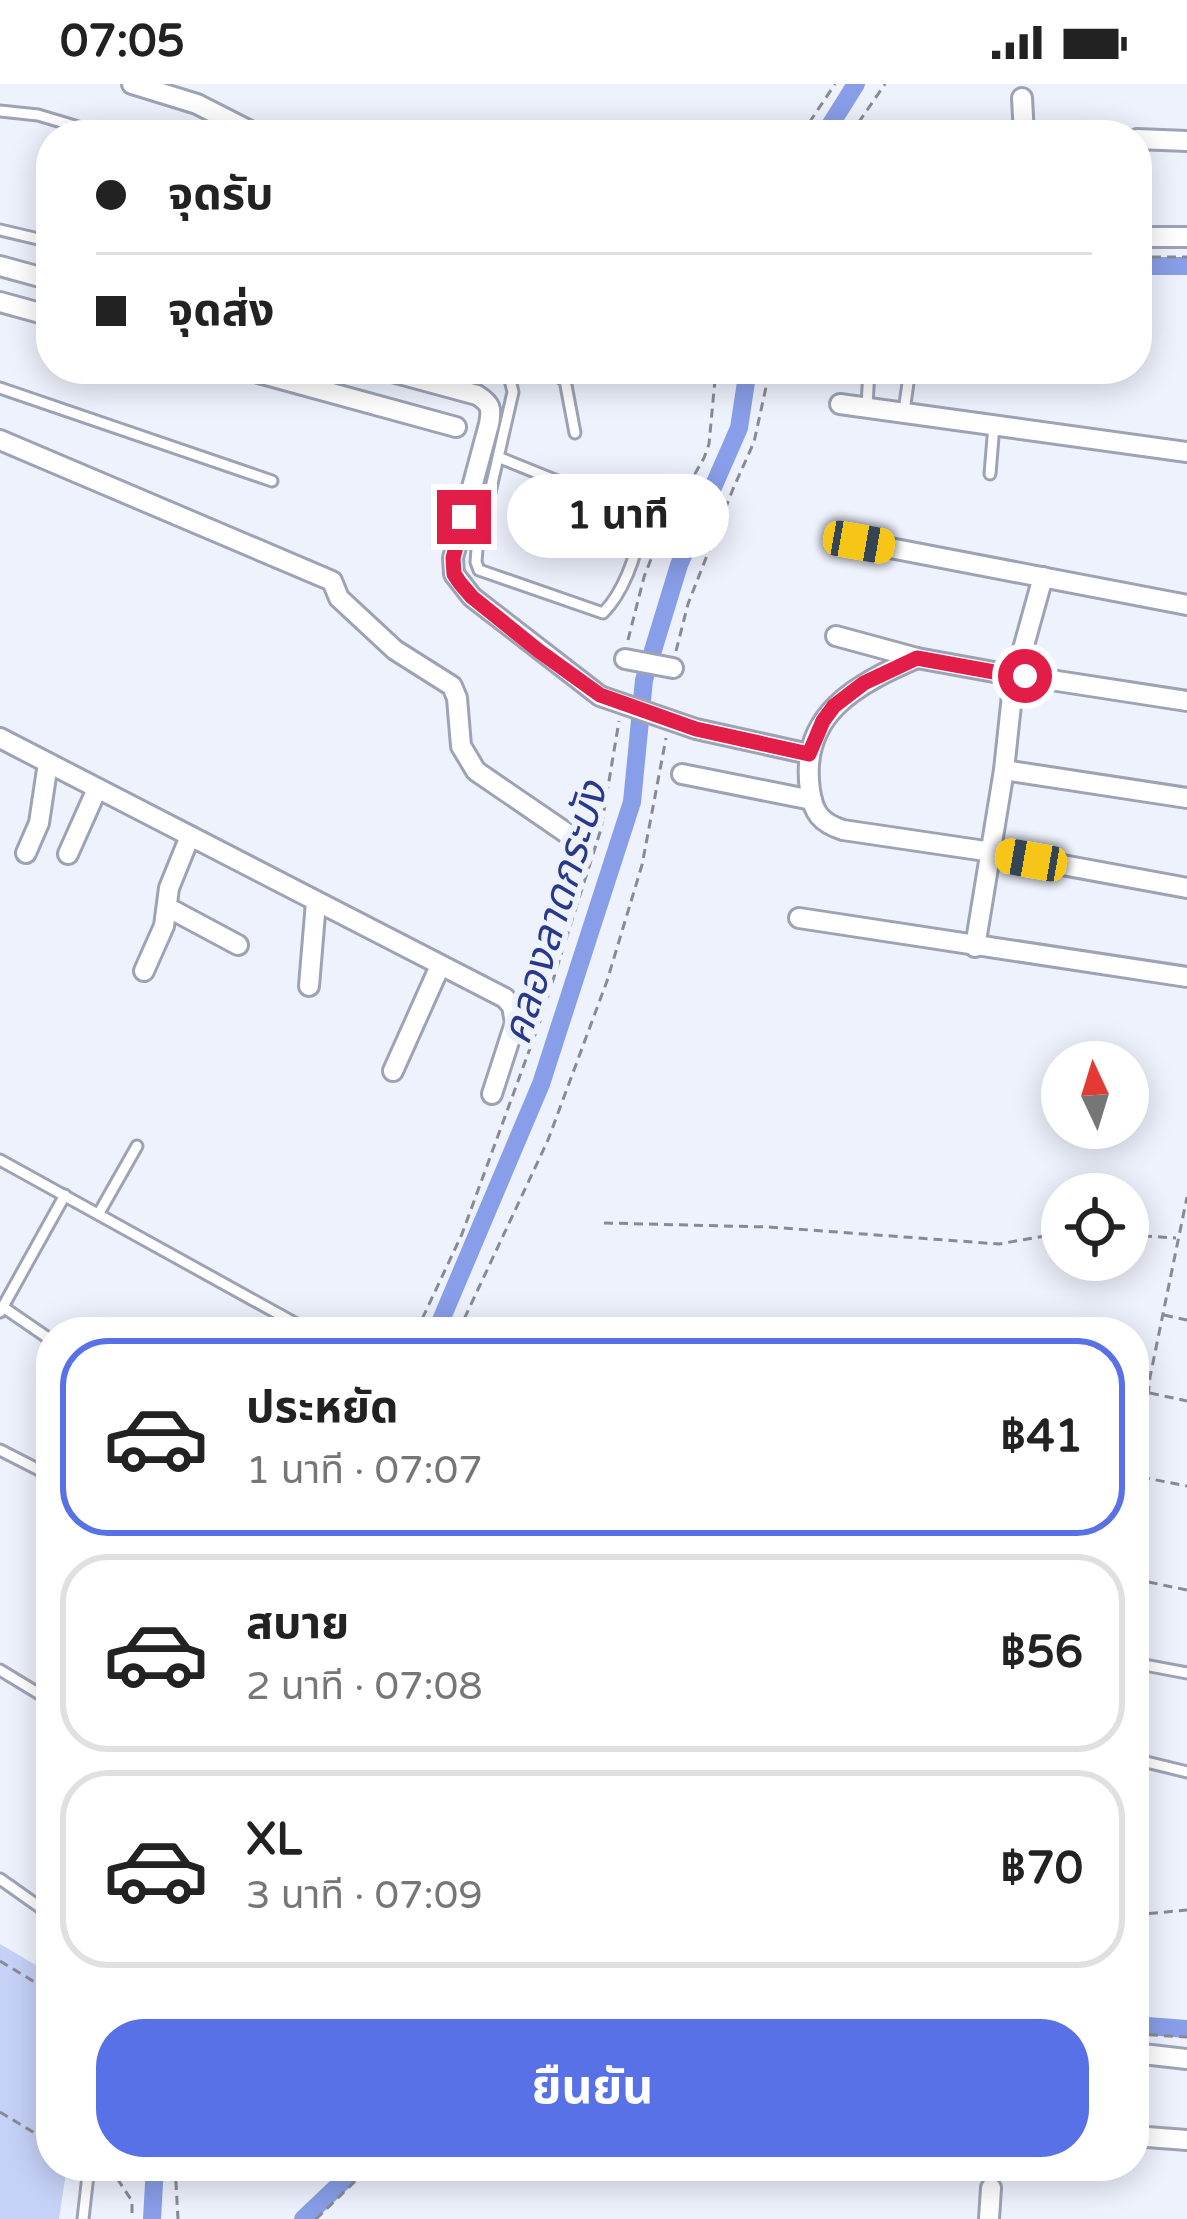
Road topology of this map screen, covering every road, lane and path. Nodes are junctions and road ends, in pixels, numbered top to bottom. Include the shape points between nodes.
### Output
1 (131, 84) edge
2 (835, 84) edge
3 (885, 84) edge
4 (1022, 98) dead end
5 (0, 111) edge
6 (55, 120) edge
7 (228, 120) edge
8 (811, 120) edge
9 (860, 120) edge
10 (1023, 120) edge
11 (1152, 140) edge
12 (1187, 141) edge
13 (0, 230) edge
14 (1152, 237) edge
15 (1187, 237) edge
16 (36, 238) edge
17 (1152, 257) edge
18 (1187, 257) edge
19 (0, 266) edge
20 (36, 276) edge
21 (0, 302) edge
22 (36, 312) edge
23 (299, 384) edge
24 (436, 384) edge
25 (512, 384) edge
26 (566, 384) edge
27 (715, 384) edge
28 (767, 384) edge
29 (868, 384) edge
30 (908, 384) edge
31 (0, 388) edge
32 (840, 404) dead end
33 (867, 407) junction
34 (904, 412) junction
35 (994, 425) junction
36 (456, 427) dead end
37 (575, 433) dead end
38 (0, 440) edge
39 (1187, 452) edge
40 (498, 458) junction
41 (991, 474) dead end
42 (272, 481) dead end
43 (859, 542) dead end
44 (1043, 577) junction
45 (1187, 605) edge
46 (836, 636) dead end
47 (917, 658) junction
48 (628, 660) joint
49 (671, 668) joint
50 (1015, 676) junction
51 (1187, 701) edge
52 (619, 724) dead end
53 (667, 730) dead end
54 (0, 738) edge
55 (809, 754) junction
56 (48, 764) junction
57 (1004, 770) junction
58 (682, 773) dead end
59 (97, 789) junction
60 (1187, 798) edge
61 (812, 800) junction
62 (565, 832) dead end
63 (190, 836) junction
64 (992, 852) junction
65 (26, 853) dead end
66 (68, 854) dead end
67 (1187, 888) edge
68 (316, 902) junction
69 (167, 907) junction
70 (799, 918) dead end
71 (238, 945) dead end
72 (975, 946) junction
73 (440, 966) junction
74 (144, 971) dead end
75 (1187, 977) edge
76 (309, 986) dead end
77 (393, 1070) dead end
78 (492, 1094) dead end
79 (137, 1146) dead end
80 (0, 1160) edge
81 (65, 1195) junction
82 (1187, 1197) edge
83 (99, 1213) junction
84 (604, 1223) dead end
85 (1149, 1236) edge
86 (1041, 1237) edge
87 (1178, 1238) junction
88 (2, 1310) edge
89 (1162, 1314) junction
90 (278, 1317) edge
91 (423, 1317) edge
92 (465, 1317) edge
93 (1187, 1320) edge
94 (36, 1331) edge
95 (1149, 1387) edge
96 (1149, 1393) edge
97 (1187, 1401) edge
98 (0, 1450) edge
99 (36, 1468) edge
100 (1149, 1479) edge
101 (1187, 1486) edge
102 (1149, 1582) edge
103 (1187, 1590) edge
104 (1149, 1666) edge
105 (0, 1670) edge
106 (1187, 1673) edge
107 (36, 1692) edge
108 (1149, 1763) edge
109 (1187, 1772) edge
110 (0, 1879) edge
111 (36, 1905) edge
112 (1187, 1910) edge
113 (1149, 1914) edge
114 (0, 1961) edge
115 (36, 1983) edge
116 (1149, 2034) edge
117 (1187, 2037) edge
118 (1149, 2055) edge
119 (1187, 2059) edge
120 (0, 2112) edge
121 (36, 2134) edge
122 (1149, 2137) edge
123 (1187, 2140) edge
124 (87, 2181) edge
125 (118, 2181) edge
126 (176, 2181) edge
127 (355, 2181) edge
128 (991, 2188) dead end
129 (83, 2219) edge
130 (132, 2219) edge
131 (178, 2219) edge
132 (316, 2219) edge
133 (988, 2219) edge

1 - 7 street
2 - 8 path
3 - 9 path
4 - 10 street
5 - 6 lane
11 - 12 street
13 - 16 lane
14 - 15 street
17 - 18 path
19 - 20 street
21 - 22 street
23 - 36 street
24 - 55 street via 477,395 492,411 453,558 454,574 472,597 600,695 696,729
25 - 40 lane
26 - 37 lane
27 - 48 path via 709,444 662,531 632,618
28 - 49 path via 754,442 688,604
29 - 33 lane
30 - 34 lane
31 - 42 lane
32 - 33 street
33 - 34 street
34 - 35 street
35 - 39 street
35 - 41 lane
38 - 62 street via 332,581 339,598 395,650 452,686 461,746 476,771
40 - 40 lane via 479,570 603,614 628,572 637,520
43 - 44 street
44 - 45 street
44 - 50 street
46 - 47 street
47 - 50 street
47 - 55 street via 834,706
48 - 49 street
50 - 51 street
50 - 57 street
52 - 91 path via 602,829 540,1021
53 - 92 path via 642,865 607,981 548,1139
54 - 56 street
55 - 61 street
56 - 59 street
56 - 65 street
57 - 60 street
57 - 64 street
58 - 61 street
59 - 63 street
59 - 66 street
61 - 64 street via 820,819 843,830
63 - 68 street
63 - 69 street
64 - 67 street
64 - 72 street
68 - 73 street
68 - 76 street
69 - 71 street
69 - 74 street
70 - 72 street
72 - 75 street
73 - 77 street
73 - 78 street via 512,1006 515,1023
79 - 83 lane
80 - 81 lane
81 - 83 lane
81 - 88 lane
82 - 87 path
83 - 90 lane
84 - 86 path via 1000,1244
85 - 87 path
87 - 89 path
88 - 94 lane
89 - 93 path
89 - 95 path
96 - 97 path
98 - 99 lane
100 - 101 path
102 - 103 path
104 - 106 lane
105 - 107 lane
108 - 109 lane
110 - 111 lane
112 - 113 path
114 - 115 path
116 - 117 path
118 - 119 street
120 - 121 path
122 - 123 street
124 - 129 lane
125 - 130 path
126 - 131 path
127 - 132 path
128 - 133 street

